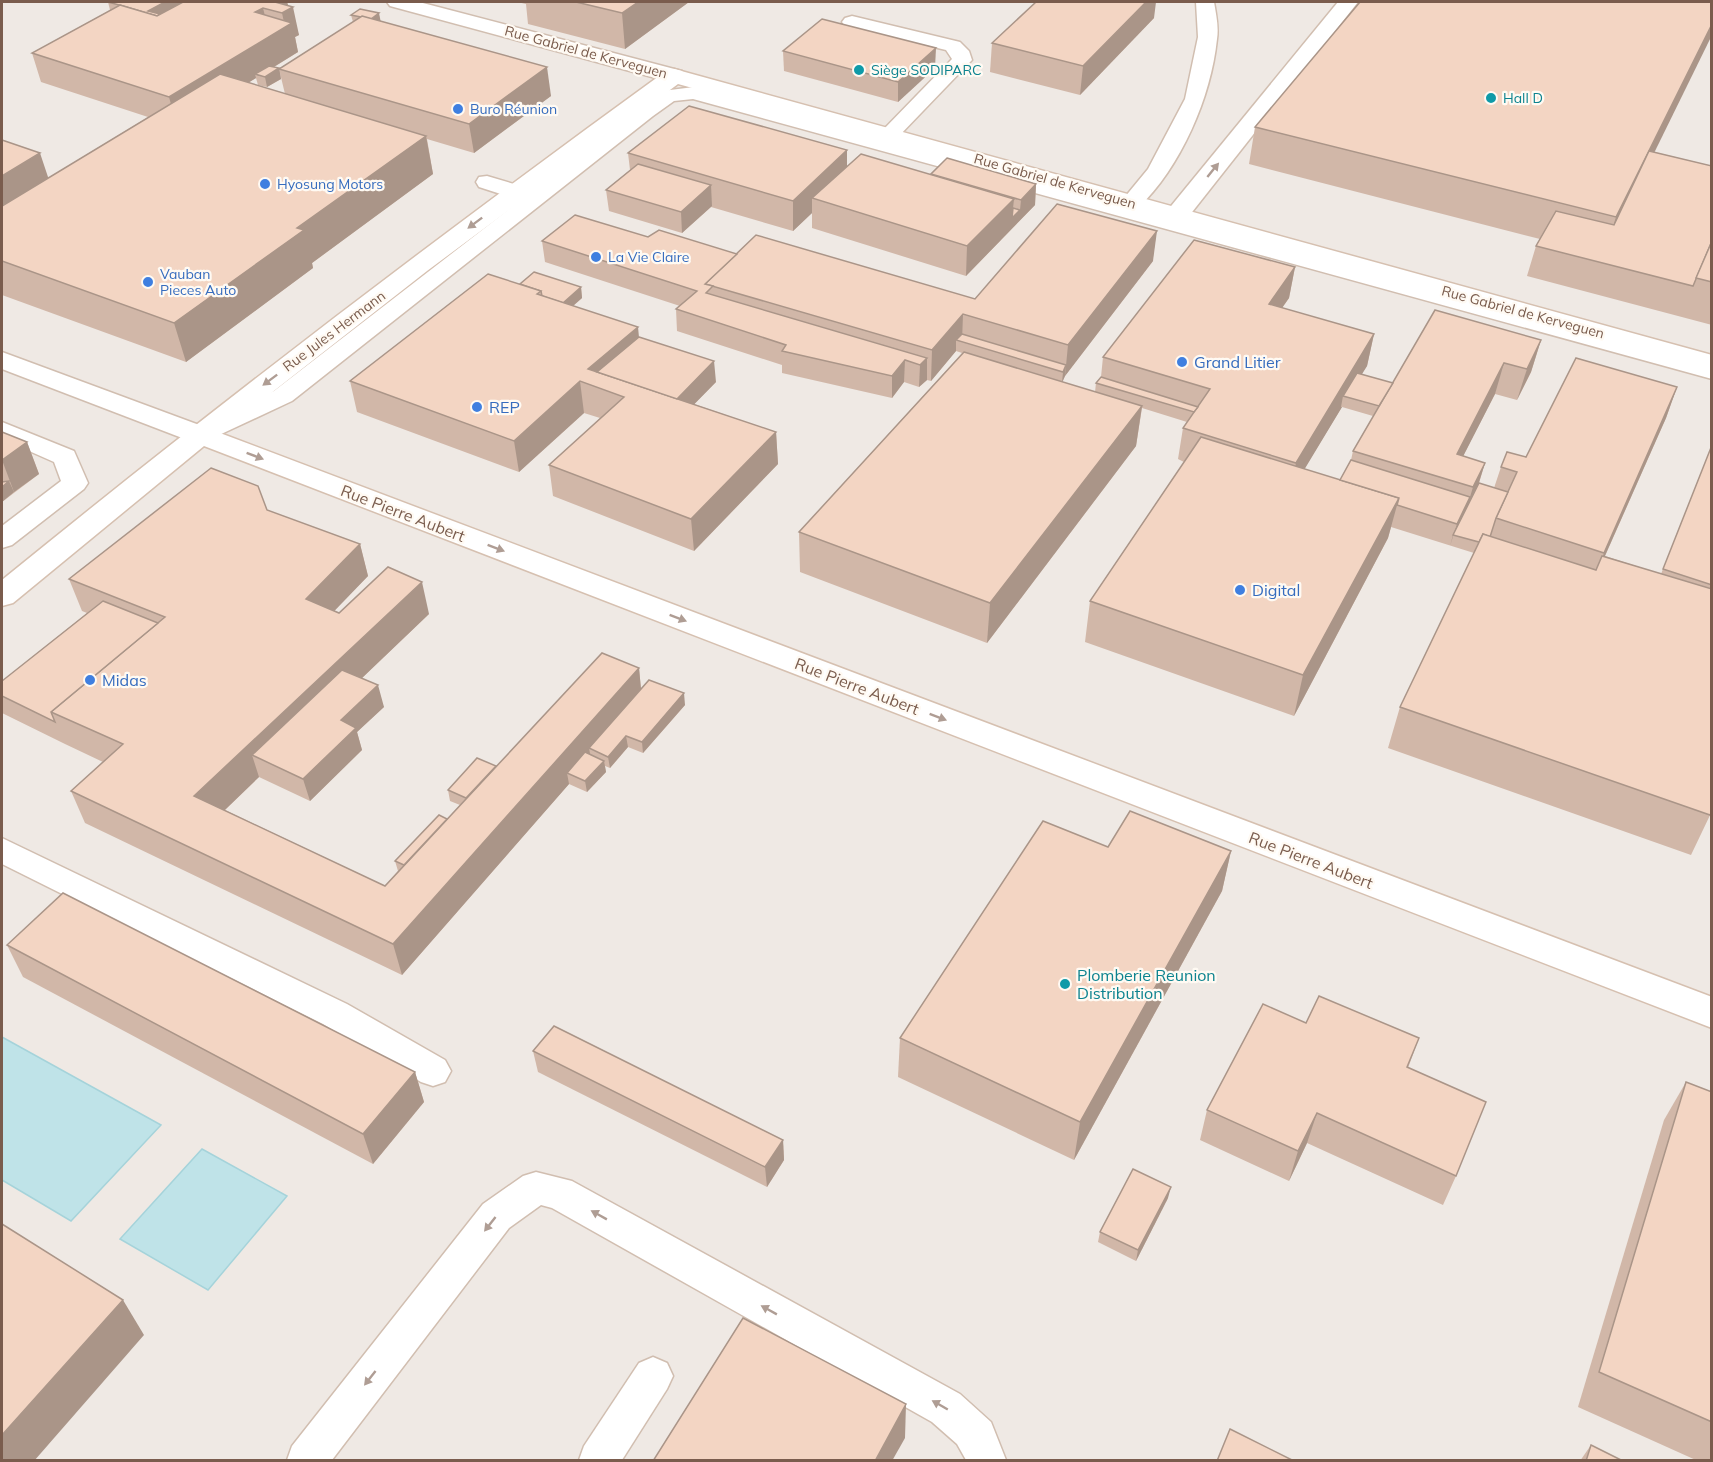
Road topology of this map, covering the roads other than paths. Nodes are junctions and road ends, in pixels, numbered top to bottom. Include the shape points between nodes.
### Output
1 (398, 2) edge
2 (1205, 2) edge
3 (1348, 2) edge
4 (425, 5) edge
5 (852, 22) dead end
6 (674, 76) junction
7 (890, 134) junction
8 (487, 182) dead end
9 (516, 192) junction
10 (1067, 199) junction
11 (1131, 203) junction
12 (1176, 216) junction
13 (2, 360) edge
14 (1712, 363) edge
15 (1712, 372) edge
16 (2, 430) edge
17 (200, 435) junction
18 (2, 539) edge
19 (2, 596) edge
20 (2, 850) edge
21 (1712, 1012) edge
22 (433, 1071) dead end
23 (653, 1376) dead end
24 (307, 1461) edge
25 (598, 1461) edge
26 (986, 1461) edge

1 - 4 street, Rue Gabriel de Kerveguen
2 - 11 lane via 1208,38 1194,99 1158,171
12 -> 3 street
4 - 6 street, Rue Gabriel de Kerveguen
5 - 7 lane via 959,51 962,60
6 - 7 street, Rue Gabriel de Kerveguen
6 - 9 street, Rue Jules Hermann
7 - 10 street, Rue Gabriel de Kerveguen
8 - 9 lane
9 -> 17 street, Rue Jules Hermann
10 - 11 street, Rue Gabriel de Kerveguen
10 - 15 lane
10 - 17 lane via 694,93 669,95 283,396
11 - 12 street, Rue Gabriel de Kerveguen
12 - 14 street, Rue Gabriel de Kerveguen
13 - 17 street, Rue Pierre Aubert
16 - 18 lane via 65,457 75,483
17 - 19 street, Rue Jules Hermann
17 -> 21 street, Rue Pierre Aubert
20 - 22 lane via 335,1014
23 - 25 lane
26 -> 24 lane via 983,1443 946,1408 559,1193 536,1188 496,1216

